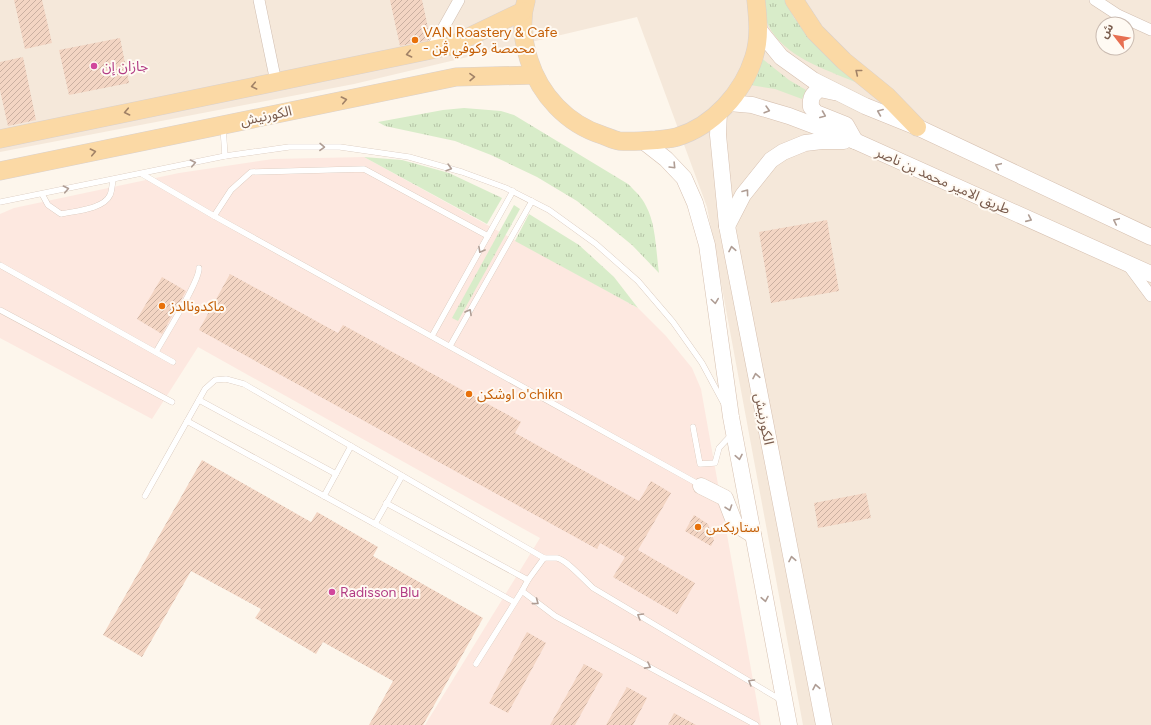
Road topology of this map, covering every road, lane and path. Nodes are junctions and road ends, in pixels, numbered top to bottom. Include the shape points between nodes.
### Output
1 (260, 0) edge
2 (459, 0) edge
3 (756, 0) edge
4 (794, 0) edge
5 (1095, 0) edge
6 (524, 5) edge
7 (759, 30) junction
8 (1151, 30) edge
9 (431, 50) junction
10 (534, 75) junction
11 (276, 82) junction
12 (836, 92) junction
13 (724, 107) junction
14 (223, 125) junction
15 (917, 127) junction
16 (0, 139) edge
17 (643, 141) junction
18 (855, 141) junction
19 (225, 156) junction
20 (0, 171) edge
21 (142, 174) junction
22 (113, 180) junction
23 (513, 191) junction
24 (42, 194) junction
25 (532, 201) junction
26 (0, 202) edge
27 (214, 216) junction
28 (727, 226) junction
29 (488, 236) junction
30 (1151, 238) edge
31 (1126, 263) junction
32 (0, 265) edge
33 (199, 268) dead end
34 (1151, 274) edge
35 (1151, 296) edge
36 (0, 310) edge
37 (432, 336) junction
38 (450, 346) junction
39 (156, 352) junction
40 (173, 362) dead end
41 (199, 400) junction
42 (172, 402) dead end
43 (187, 421) junction
44 (733, 425) junction
45 (693, 427) dead end
46 (351, 446) junction
47 (336, 474) junction
48 (402, 476) junction
49 (701, 486) joint
50 (145, 496) dead end
51 (324, 496) junction
52 (386, 503) junction
53 (375, 524) junction
54 (753, 535) junction
55 (544, 558) junction
56 (528, 580) junction
57 (522, 591) junction
58 (514, 602) junction
59 (476, 664) dead end
60 (785, 702) junction
61 (756, 725) edge
62 (789, 725) edge
63 (824, 725) edge

1 - 11 street
2 - 9 street
3 - 7 main road
15 -> 4 main road via 887,96 844,61 815,32
5 - 8 street via 1118,15
6 - 9 main road via 450,46
6 - 10 main road via 524,44
7 - 12 main road via 780,57 813,80
7 - 13 main road via 755,57 744,81
9 -> 11 main road
14 -> 10 main road, الكورنيش via 456,77
10 - 17 main road via 548,99 574,122 592,132 618,141
11 -> 16 main road
15 -> 12 main road
12 -> 18 main road via 820,89 813,93 811,107 816,113 846,125
13 - 17 main road via 705,123 677,137
13 -> 18 main road, طريق الامير محمد بن ناصر via 752,105
13 - 28 main road, الكورنيش via 718,135
14 - 19 lane
20 -> 14 main road, الكورنيش
30 -> 15 main road
17 -> 44 main road via 666,159 684,178 696,204 707,245
28 -> 18 main road via 743,196 771,160 783,152 822,140
18 -> 31 main road, طريق الامير محمد بن ناصر
21 -> 19 lane
19 -> 23 lane via 289,147 340,147 408,157 462,172
21 - 22 lane
21 - 27 lane
24 -> 22 lane
22 - 24 lane via 110,195 100,206 61,214 48,205
23 - 25 lane
23 - 29 lane
24 - 26 lane
38 -> 25 lane
25 - 44 lane via 549,210 596,244 638,281 673,322 702,363
27 - 29 lane via 231,190 250,172 364,169
27 - 37 lane
63 -> 28 main road, الكورنيش
29 -> 37 lane
31 - 34 main road, طريق الامير محمد بن ناصر
31 - 35 street
32 - 39 lane
33 - 39 lane via 193,286
36 - 42 lane
37 - 38 lane
38 - 49 lane
39 - 40 lane
41 - 43 lane
41 - 46 lane via 205,389 215,380 226,379 244,384
41 - 47 lane
43 - 50 lane
43 - 51 lane
44 - 45 lane via 719,448 715,463 700,464
44 -> 54 main road
46 - 47 lane
46 - 48 lane
47 - 51 lane
48 - 52 lane
48 - 55 lane
49 -> 54 main road via 726,498 735,524
51 - 53 lane
52 - 53 lane
52 - 56 lane
53 - 58 lane
54 -> 60 main road
55 - 56 lane
60 -> 55 lane via 593,588 571,566 558,558
56 - 57 lane
57 - 58 lane
57 -> 61 lane via 555,616
58 - 59 lane
60 - 62 main road

